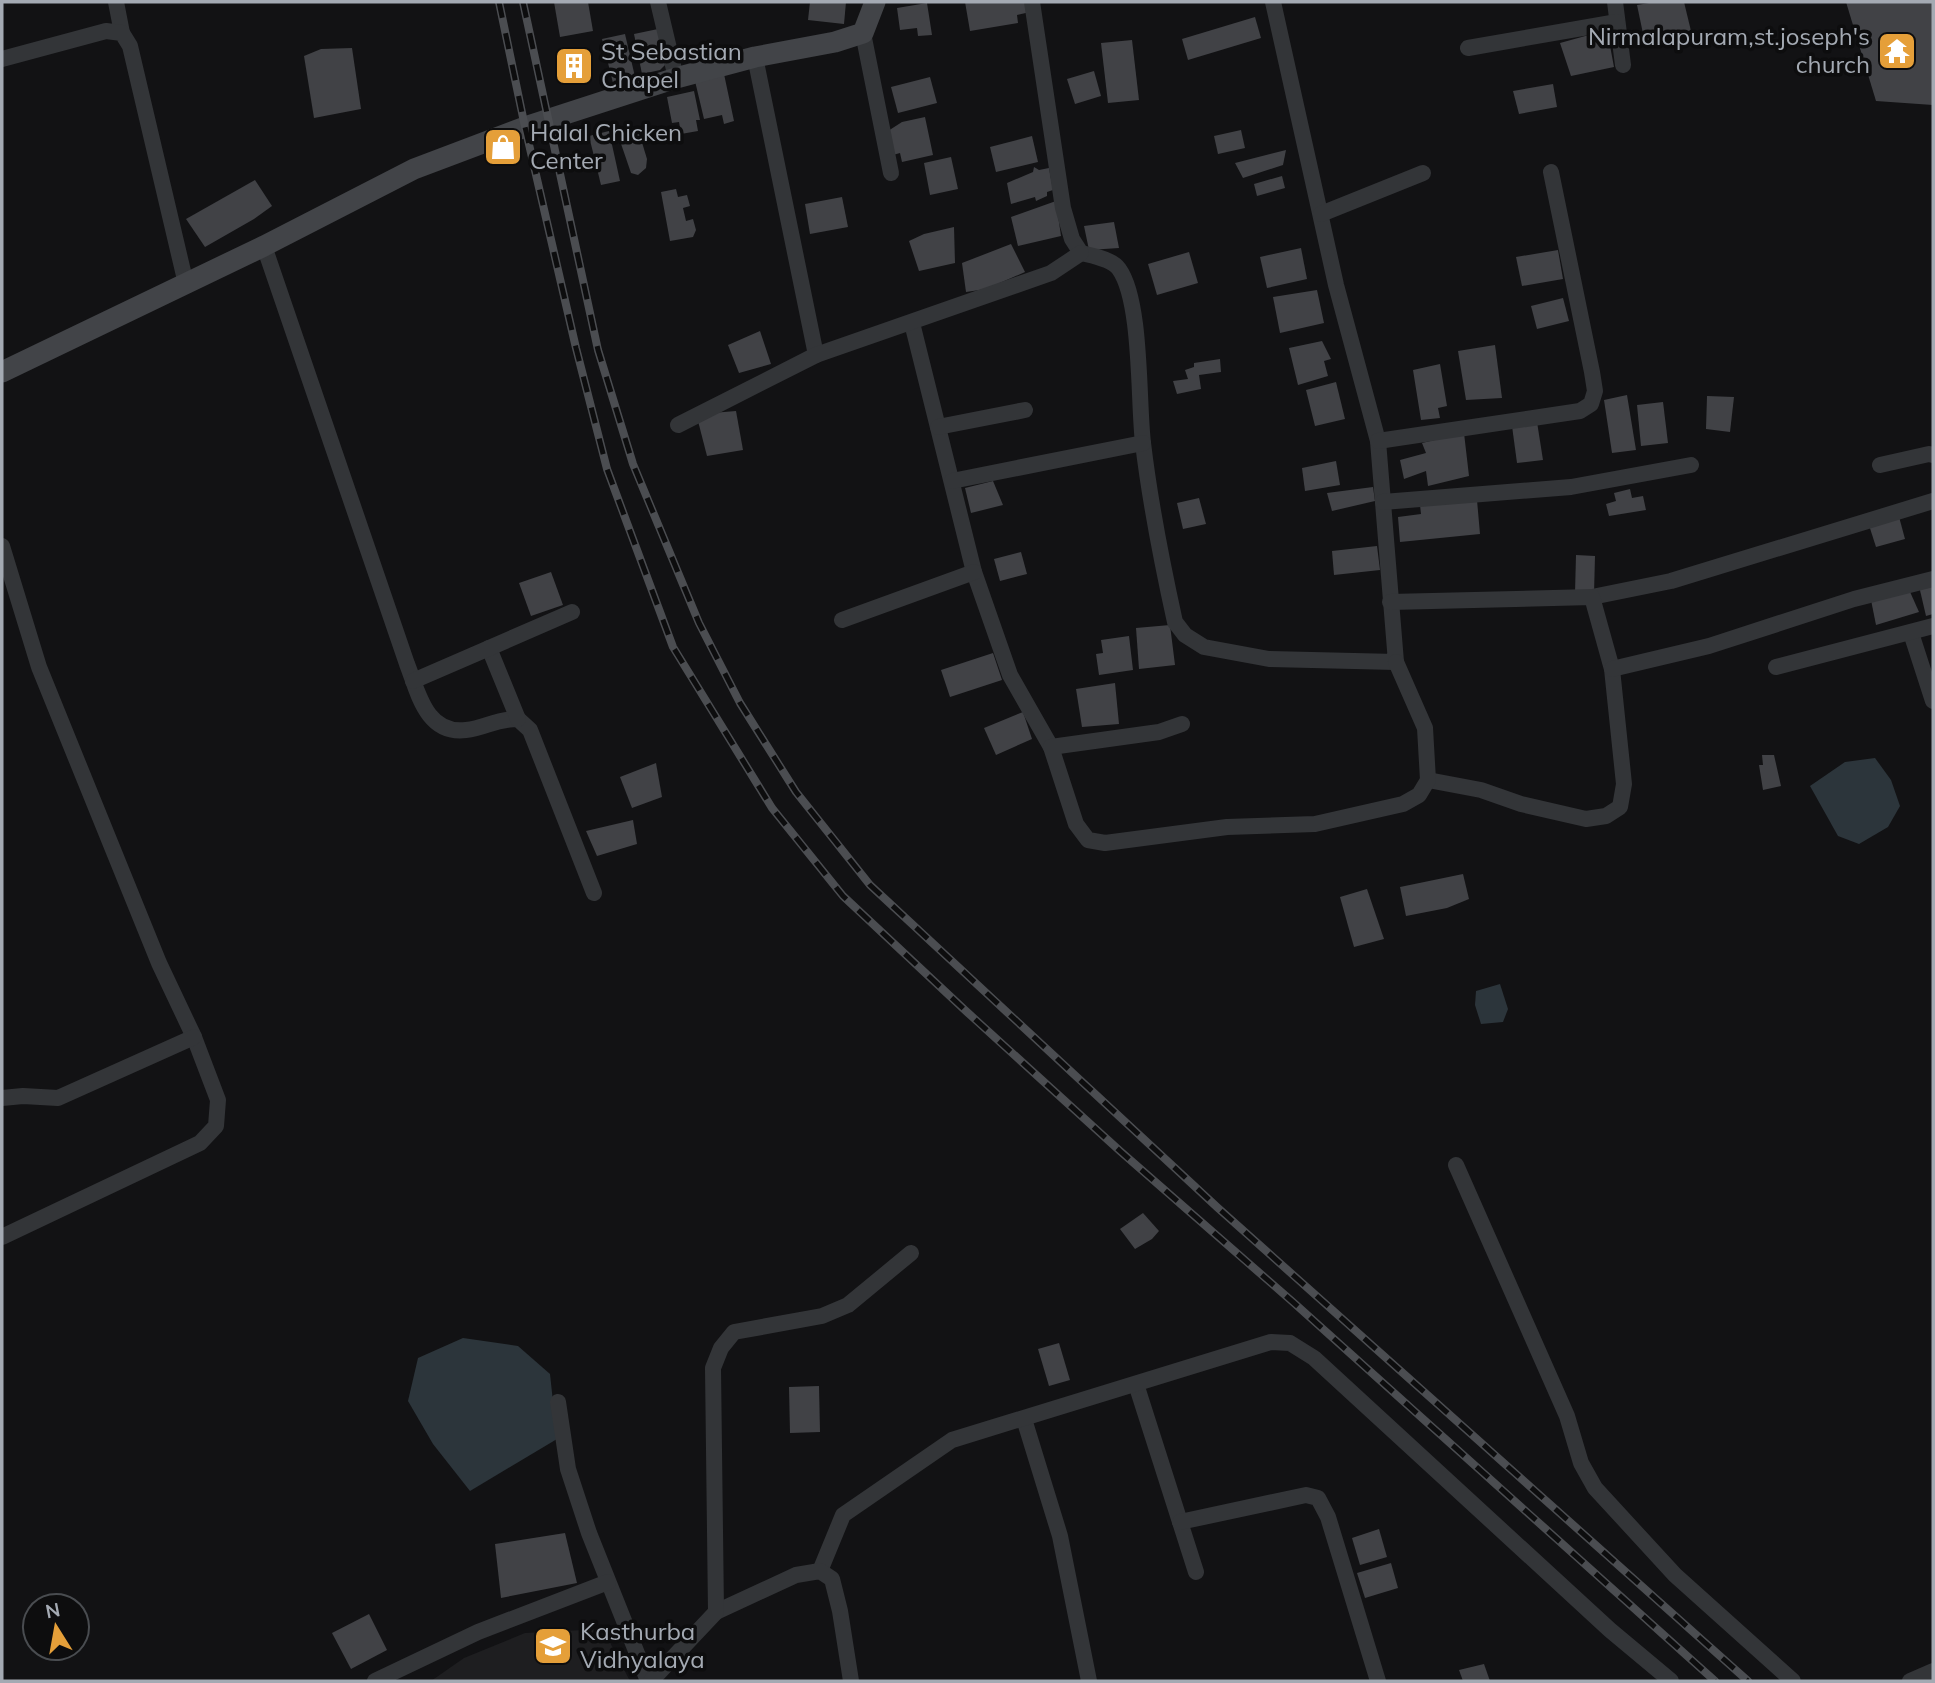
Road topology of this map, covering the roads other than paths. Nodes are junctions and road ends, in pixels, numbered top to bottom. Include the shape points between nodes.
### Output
1 (116, 2) edge
2 (658, 2) edge
3 (876, 2) edge
4 (1032, 2) edge
5 (1273, 2) edge
6 (1615, 2) edge
7 (1617, 22) junction
8 (122, 33) junction
9 (863, 33) junction
10 (1468, 48) dead end
11 (755, 57) junction
12 (2, 59) edge
13 (1623, 65) dead end
14 (676, 78) junction
15 (1551, 172) dead end
16 (891, 173) dead end
17 (1423, 173) dead end
18 (1321, 214) junction
19 (264, 246) junction
20 (1081, 253) junction
21 (186, 284) junction
22 (912, 323) junction
23 (816, 355) junction
24 (2, 372) edge
25 (1025, 410) dead end
26 (678, 425) dead end
27 (938, 426) junction
28 (1378, 441) junction
29 (1143, 443) junction
30 (1933, 455) edge
31 (1691, 464) dead end
32 (1880, 465) dead end
33 (952, 481) junction
34 (1933, 501) edge
35 (1383, 502) junction
36 (2, 546) edge
37 (974, 572) junction
38 (1933, 579) edge
39 (1592, 597) junction
40 (1390, 602) junction
41 (572, 612) dead end
42 (842, 620) dead end
43 (1933, 626) edge
44 (1910, 633) junction
45 (489, 648) junction
46 (1396, 662) junction
47 (1776, 667) dead end
48 (1612, 669) junction
49 (413, 681) junction
50 (1933, 701) edge
51 (518, 719) junction
52 (1182, 724) dead end
53 (1051, 747) junction
54 (1428, 780) junction
55 (594, 893) dead end
56 (194, 1037) junction
57 (2, 1098) edge
58 (1456, 1165) dead end
59 (2, 1237) edge
60 (911, 1253) dead end
61 (1136, 1384) junction
62 (558, 1402) dead end
63 (1024, 1419) junction
64 (1180, 1522) junction
65 (820, 1571) junction
66 (1196, 1572) dead end
67 (608, 1582) junction
68 (716, 1612) junction
69 (1933, 1671) edge
70 (375, 1681) edge
71 (650, 1681) edge
72 (851, 1681) edge
73 (1089, 1681) edge
74 (1378, 1681) edge
75 (1671, 1681) edge
76 (1793, 1681) edge
77 (1910, 1681) edge

1 - 8 street
2 - 14 street
3 - 9 street
4 - 20 street via 1063,208
5 - 18 street
6 - 7 street
7 - 10 street
7 - 13 street
8 - 12 street via 106,31
8 - 21 street via 130,46
9 - 11 street
9 - 16 street
11 - 14 street
11 - 23 street
14 - 19 street via 414,169
15 - 28 street via 1592,372 1595,391 1591,404 1580,411
17 - 18 street
18 - 28 street
19 - 21 street
19 - 49 street
20 - 22 street via 1051,273
20 - 29 street via 1118,267 1127,284 1135,328
21 - 24 street
22 - 23 street
22 - 27 street
23 - 26 street
25 - 27 street
27 - 33 street
28 - 35 street
29 - 33 street
29 - 46 street via 1175,622 1185,635 1204,647 1269,659
30 - 32 street
31 - 35 street via 1570,487
33 - 37 street
34 - 39 street via 1671,581
35 - 40 street
36 - 56 street via 39,667 159,964
37 - 42 street
37 - 53 street via 1010,675
38 - 48 street via 1709,646
39 - 40 street
39 - 48 street
40 - 46 street
41 - 45 street
43 - 44 street
44 - 47 street
44 - 50 street
45 - 49 street
45 - 51 street
46 - 54 street via 1425,728
48 - 54 street via 1624,785 1620,807 1606,816 1586,819
49 - 51 street via 428,716 444,729 466,730 501,719
51 - 55 street via 530,730
52 - 53 street via 1159,732
53 - 54 street via 1076,824 1088,839 1105,843 1227,827 1315,824 1403,803 1419,795
56 - 57 street via 58,1098
56 - 59 street via 218,1100 216,1126 200,1143
58 - 76 street via 1595,1488 1675,1575
60 - 68 street via 848,1304 822,1317 734,1332 721,1348 713,1367
61 - 63 street
61 - 64 street
61 - 75 street via 1271,1342 1290,1343 1314,1358
62 - 67 street via 568,1469
63 - 65 street via 952,1440 843,1515
63 - 73 street via 1060,1536
64 - 66 street
64 - 74 street via 1306,1495 1318,1498 1328,1517
65 - 68 street via 796,1575
65 - 72 street via 832,1578
67 - 70 street via 478,1632
67 - 71 street
68 - 71 street
69 - 77 street

